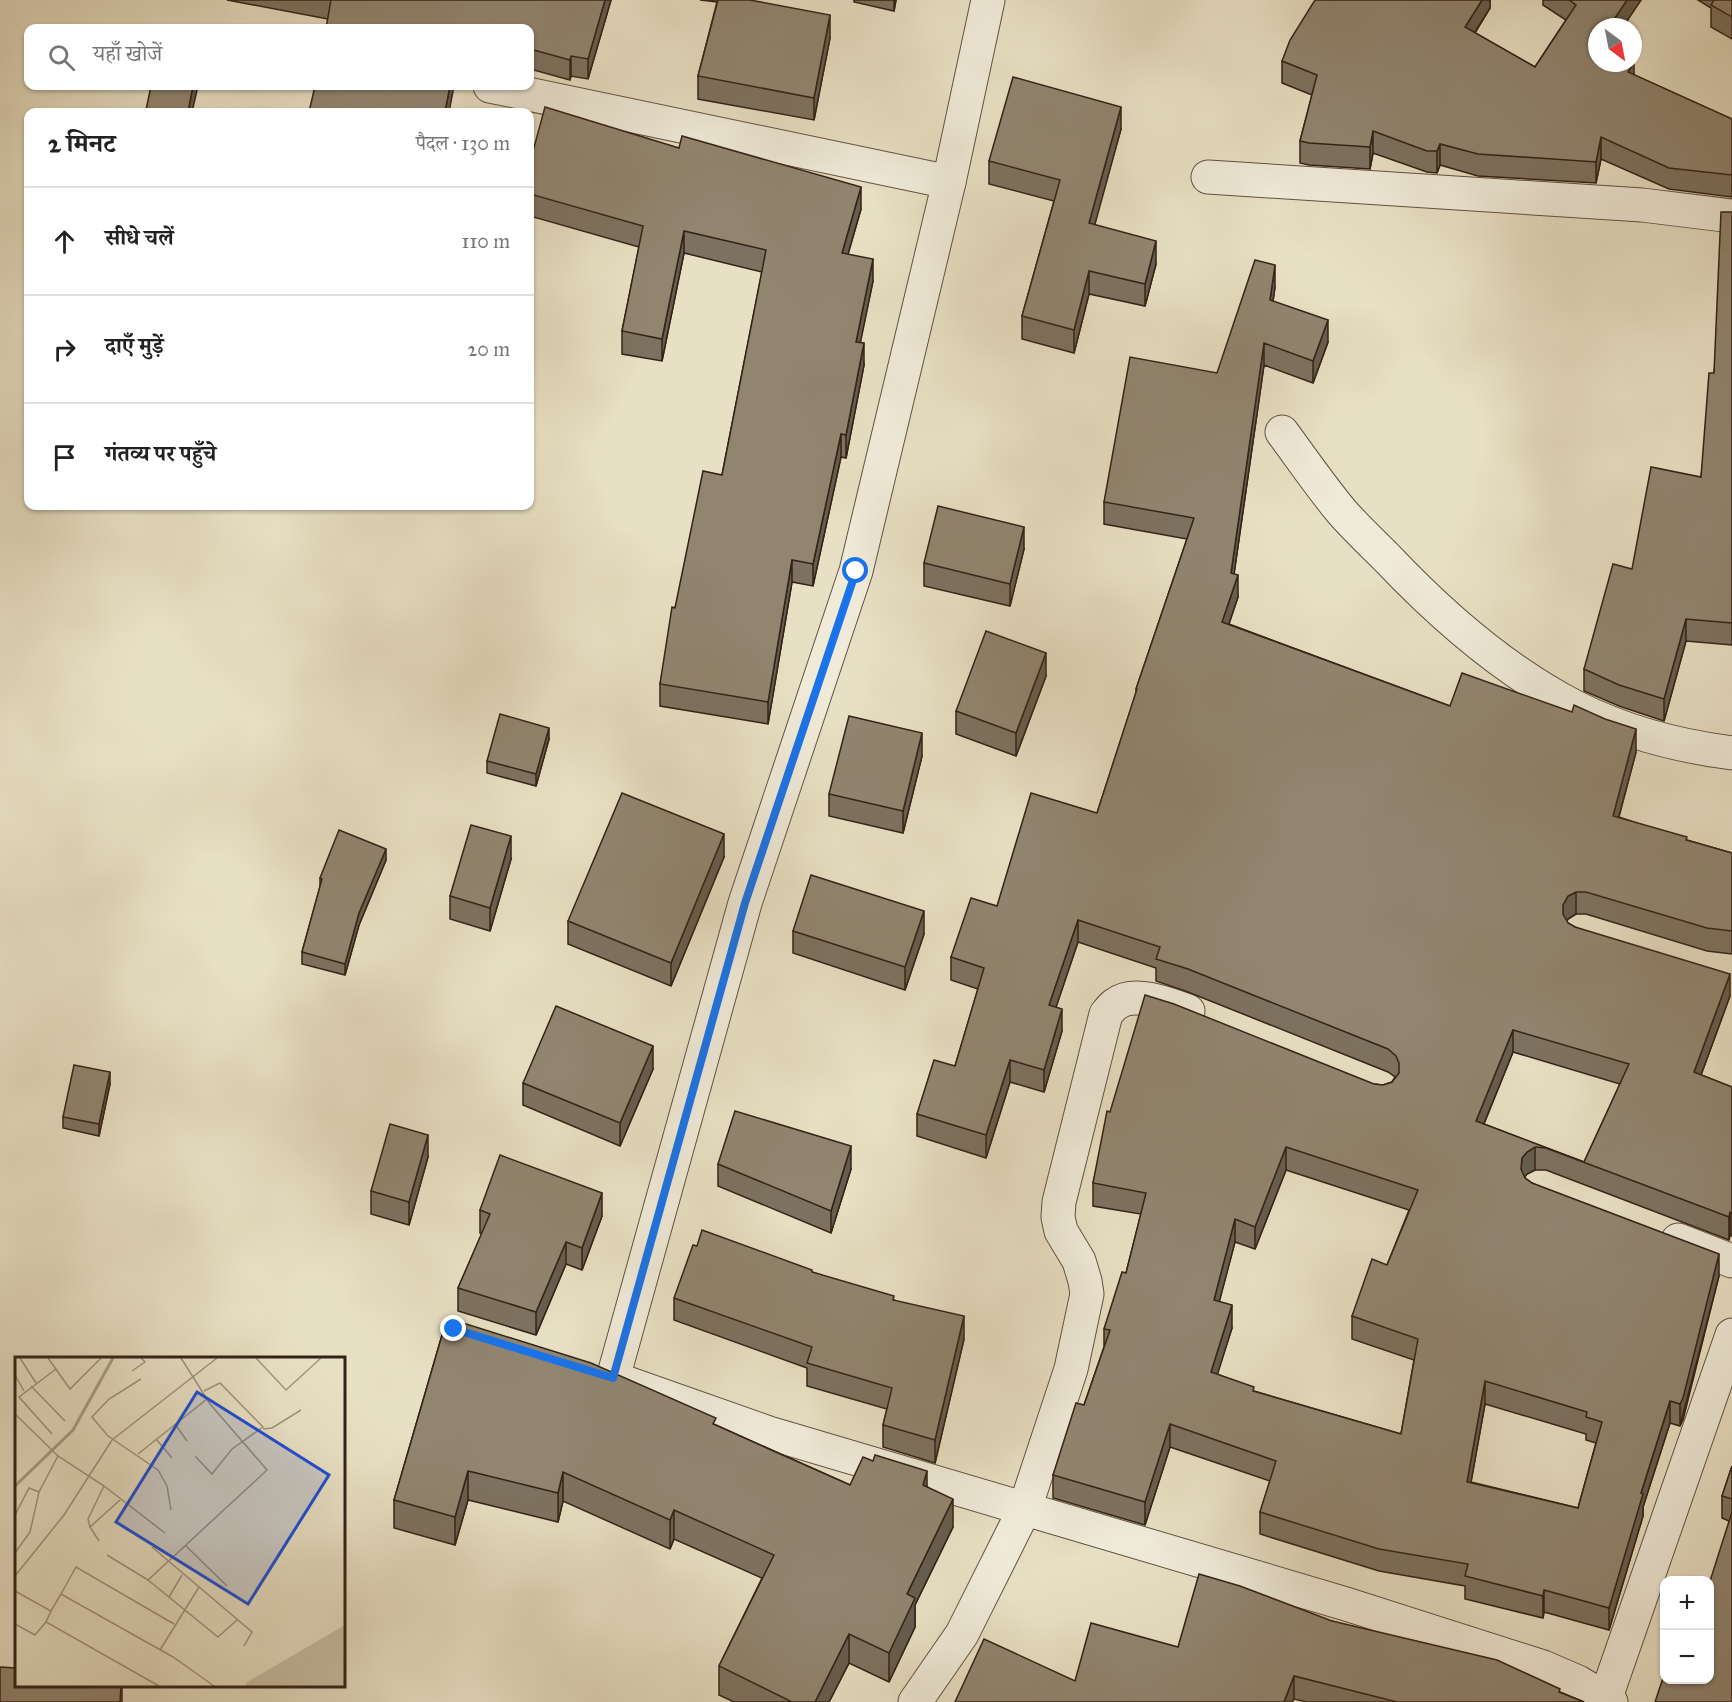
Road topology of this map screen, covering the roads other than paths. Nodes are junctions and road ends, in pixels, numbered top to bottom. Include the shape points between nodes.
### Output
1 (988, 0) edge
2 (509, 90) edge
3 (1208, 177) dead end
4 (949, 182) junction
5 (1732, 216) edge
6 (1282, 432) dead end
7 (1732, 753) edge
8 (1213, 1022) edge
9 (1646, 1228) edge
10 (1732, 1261) edge
11 (1732, 1335) edge
12 (1025, 1508) junction
13 (1609, 1700) edge
14 (915, 1702) edge

1 - 4 street
2 - 4 street
3 - 5 street via 1642,205
4 - 12 street via 856,571 745,903 602,1375 769,1433
6 - 7 street via 1343,513 1420,593 1466,634 1527,678 1575,708 1637,733
8 - 12 street via 1157,1001 1132,997 1117,1003 1106,1014 1058,1217 1061,1231 1079,1261 1086,1304 1071,1369
9 - 10 street
11 - 13 street
12 - 13 street via 1543,1667
12 - 14 street via 962,1634

